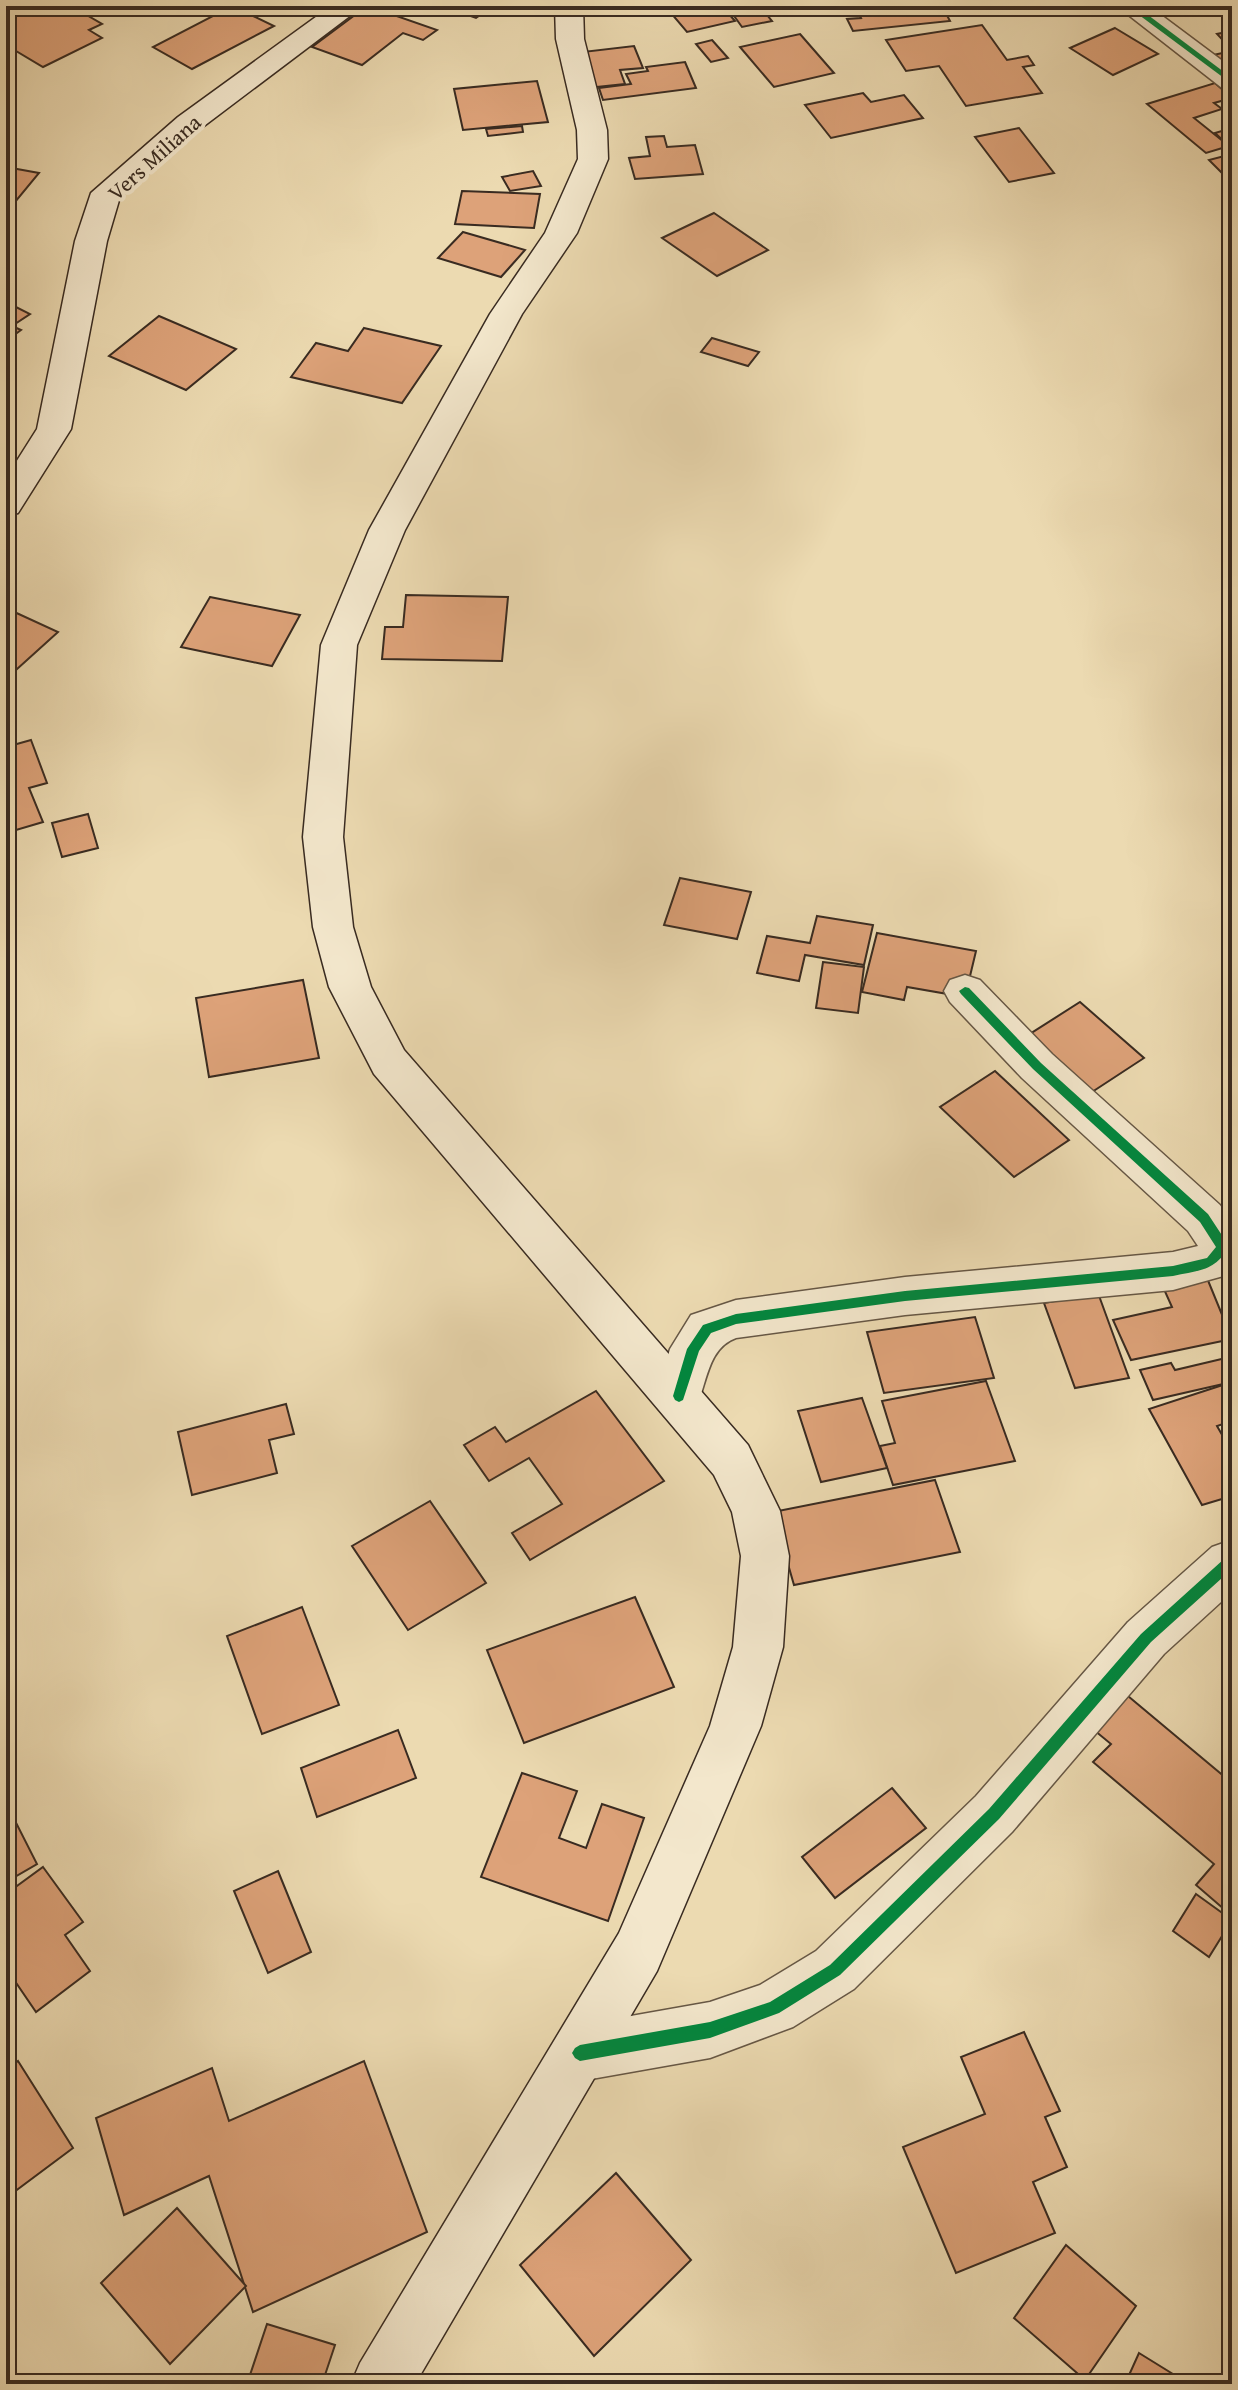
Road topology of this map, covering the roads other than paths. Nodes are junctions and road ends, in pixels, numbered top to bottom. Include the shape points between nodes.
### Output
1 (349, 6) edge
2 (569, 6) edge
3 (1131, 6) edge
4 (1232, 82) edge
5 (6, 505) edge
6 (965, 991) dead end
7 (679, 1396) junction
8 (1229, 1563) dead end
9 (580, 2053) junction
10 (381, 2384) edge

1 - 5 main road, Vers Miliana via 189,123 106,193 91,241 54,429
2 - 7 main road via 570,39 592,130 593,159 561,233 506,314 387,530 339,645 323,837 333,927 350,987 389,1062
3 - 4 main road
6 - 7 main road via 1037,1066 1204,1218 1223,1247 1211,1262 1173,1271 905,1296 736,1319 707,1329 693,1349
7 - 9 main road via 731,1460 756,1511 765,1556 758,1647 735,1726 638,1952
8 - 9 main road via 1146,1638 994,1814 835,1970 774,2008 710,2030
9 - 10 main road

